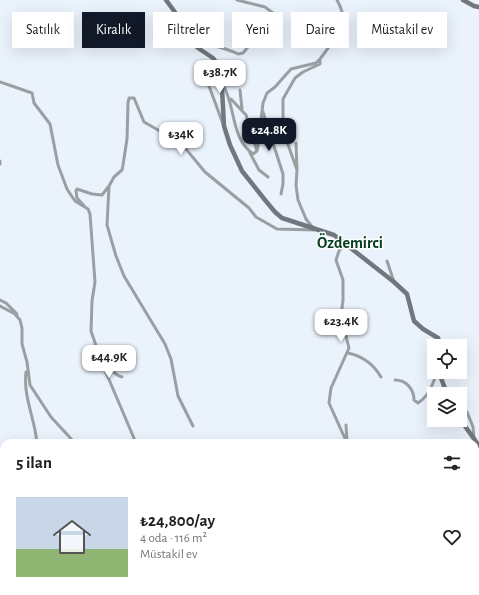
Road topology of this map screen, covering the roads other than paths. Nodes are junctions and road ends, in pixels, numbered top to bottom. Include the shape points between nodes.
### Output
1 (166, 0) edge
2 (237, 0) edge
3 (337, 0) edge
4 (463, 0) edge
5 (479, 7) edge
6 (175, 12) edge
7 (198, 48) edge
8 (220, 48) edge
9 (320, 59) junction
10 (200, 74) dead end
11 (0, 82) edge
12 (222, 83) junction
13 (240, 90) dead end
14 (229, 96) junction
15 (243, 111) junction
16 (262, 111) junction
17 (224, 126) junction
18 (296, 143) dead end
19 (249, 151) junction
20 (257, 151) junction
21 (297, 170) junction
22 (268, 177) dead end
23 (110, 186) junction
24 (281, 194) dead end
25 (88, 210) junction
26 (316, 230) junction
27 (346, 243) junction
28 (387, 261) dead end
29 (394, 282) junction
30 (0, 300) edge
31 (0, 306) edge
32 (18, 316) junction
33 (438, 339) edge
34 (348, 354) junction
35 (102, 363) junction
36 (28, 367) junction
37 (122, 377) dead end
38 (381, 378) dead end
39 (434, 379) edge
40 (395, 380) dead end
41 (467, 412) dead end
42 (346, 425) dead end
43 (193, 426) dead end
44 (466, 427) edge
45 (474, 438) joint
46 (36, 439) edge
47 (71, 439) edge
48 (134, 439) edge
49 (346, 439) edge
50 (347, 439) edge

1 - 6 street
2 - 8 street via 265,7 274,13 243,53 238,54
3 - 9 street via 342,12 343,28
4 - 5 street
7 - 12 street via 218,64
9 - 16 street via 316,63 295,67 287,72 267,93
9 - 21 street via 320,64 295,78 283,99 282,125
10 - 17 street via 209,86
11 - 25 street via 32,93 34,103 50,124 58,165 67,190 75,201
12 - 14 street
12 - 17 street
13 - 15 street
14 - 15 street
14 - 19 street via 235,124
15 - 20 street
16 - 20 street
16 - 24 street via 283,174
17 - 26 street via 242,171 275,212 282,218
18 - 21 street
19 - 20 street via 253,154
19 - 22 street via 259,170
21 - 26 street via 299,205 309,224
23 - 25 street via 102,195 97,196 77,189 77,198
23 - 26 street via 124,165 128,103 129,98 134,98 144,122 181,143 205,172 249,208 256,217 277,229
23 - 43 street via 107,225 116,256 124,276 165,344 171,359 178,396
25 - 35 street via 95,282 91,331
26 - 27 street via 334,235
27 - 29 street
27 - 34 street via 336,260 343,280 341,316 349,343
28 - 29 street
29 - 33 street via 407,294 414,321
30 - 32 street
31 - 32 street
32 - 36 street
34 - 38 street via 372,365
34 - 49 street via 331,388 329,403
35 - 37 street via 117,376
35 - 48 street
36 - 46 street via 25,378 26,393
36 - 47 street via 30,385 50,417
39 - 40 street via 429,392 418,403 414,400 409,386 401,380
41 - 45 street
42 - 50 street
44 - 45 street

